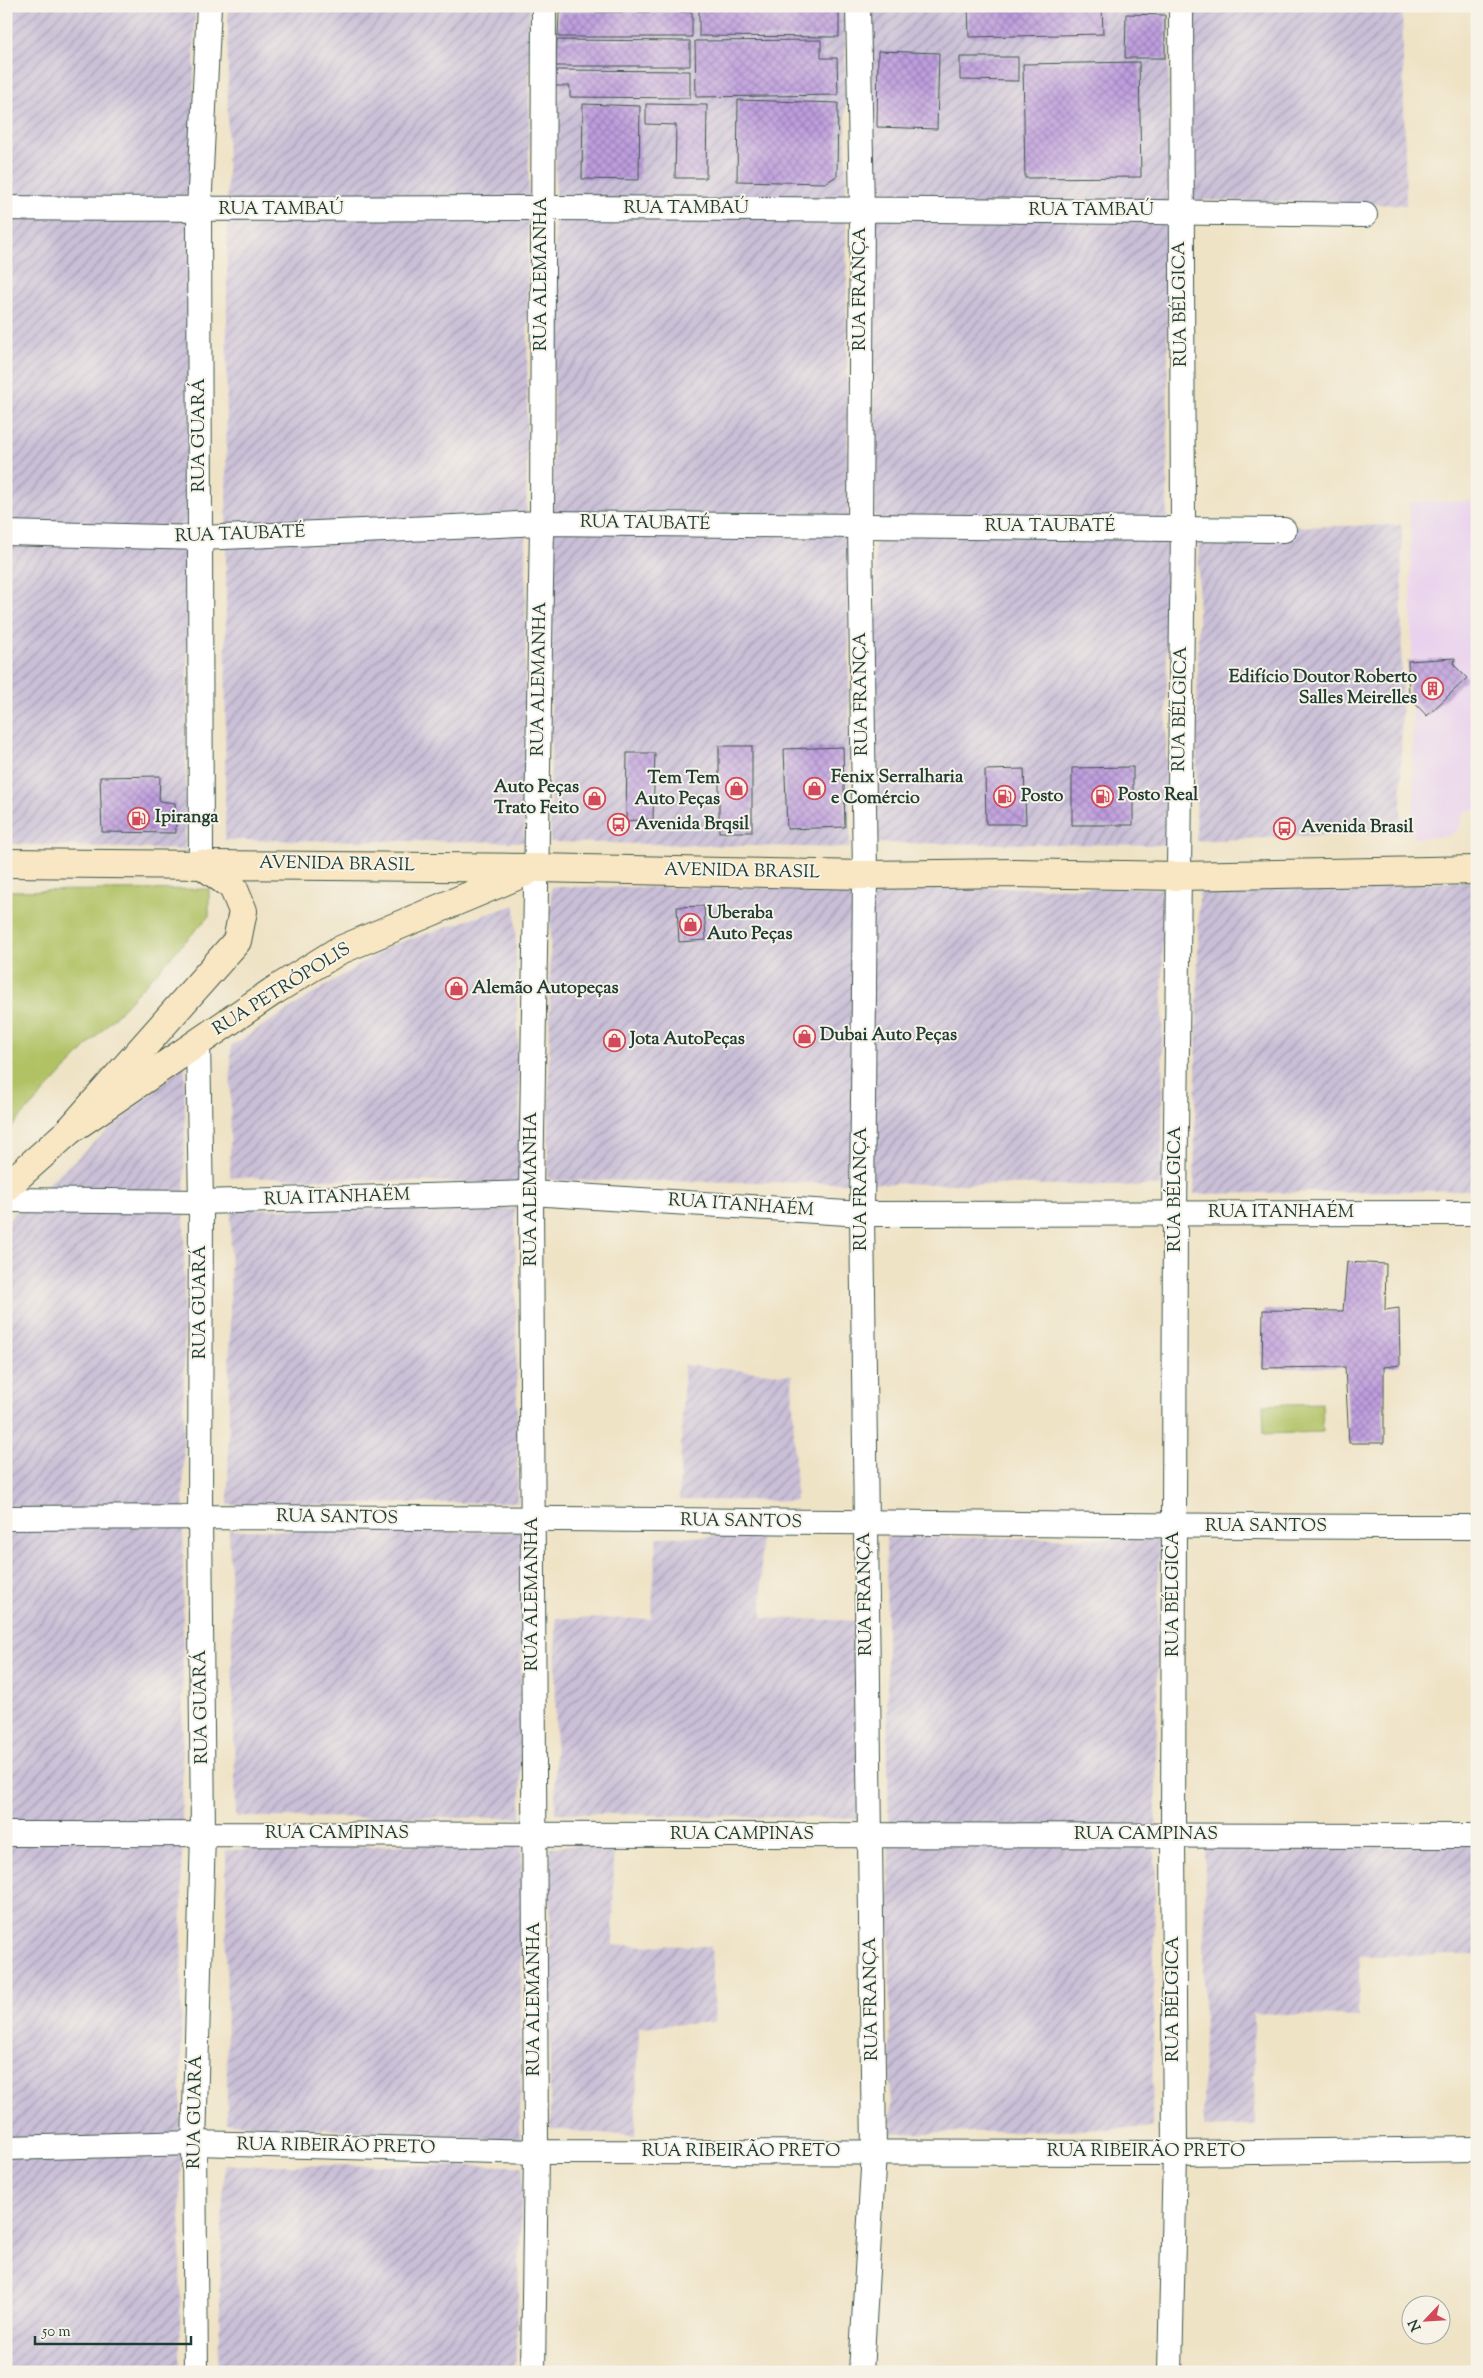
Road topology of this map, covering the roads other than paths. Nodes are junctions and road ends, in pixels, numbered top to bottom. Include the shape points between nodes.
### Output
1 (209, 6) edge
2 (544, 6) edge
3 (858, 6) edge
4 (1180, 6) edge
5 (6, 208) edge
6 (543, 208) junction
7 (199, 210) junction
8 (862, 210) junction
9 (1180, 212) junction
10 (1365, 215) dead end
11 (542, 523) junction
12 (860, 527) junction
13 (1183, 527) junction
14 (1284, 530) dead end
15 (6, 533) edge
16 (201, 538) junction
17 (6, 863) edge
18 (201, 864) junction
19 (537, 868) junction
20 (1477, 870) edge
21 (865, 875) junction
22 (1179, 876) junction
23 (198, 1043) junction
24 (70, 1130) junction
25 (6, 1187) edge
26 (531, 1193) junction
27 (6, 1200) edge
28 (201, 1202) junction
29 (1175, 1213) junction
30 (1477, 1213) edge
31 (862, 1214) junction
32 (200, 1516) junction
33 (6, 1518) edge
34 (533, 1520) junction
35 (865, 1523) junction
36 (1175, 1527) junction
37 (1477, 1527) edge
38 (6, 1834) edge
39 (203, 1834) junction
40 (535, 1834) junction
41 (1173, 1835) junction
42 (869, 1836) junction
43 (1477, 1836) edge
44 (194, 2143) junction
45 (6, 2148) edge
46 (1477, 2149) edge
47 (536, 2152) junction
48 (874, 2152) junction
49 (1174, 2153) junction
50 (196, 2372) edge
51 (533, 2372) edge
52 (861, 2372) edge
53 (1170, 2372) edge

1 - 7 street, RUA GUARÁ
2 - 6 street, RUA ALEMANHA
3 - 8 street, RUA FRANÇA
4 - 9 street, RUA BÉLGICA
5 - 7 street, RUA TAMBAÚ
6 - 7 street, RUA TAMBAÚ
6 - 8 street, RUA TAMBAÚ
6 - 11 street, RUA ALEMANHA
7 - 16 street, RUA GUARÁ
8 - 9 street, RUA TAMBAÚ
8 - 12 street, RUA FRANÇA
9 - 10 street, RUA TAMBAÚ
9 - 13 street, RUA BÉLGICA
11 - 12 street, RUA TAUBATÉ
11 - 16 street, RUA TAUBATÉ
11 - 19 street, RUA ALEMANHA
12 - 13 street, RUA TAUBATÉ
12 - 21 street, RUA FRANÇA
13 - 14 street, RUA TAUBATÉ
13 - 22 street, RUA BÉLGICA
15 - 16 street, RUA TAUBATÉ
16 - 18 street, RUA GUARÁ
17 - 18 main road, AVENIDA BRASIL
18 - 19 main road, AVENIDA BRASIL
18 - 24 main road, RUA PETRÓPOLIS via 233,887 243,911 237,940
19 - 21 main road, AVENIDA BRASIL
19 - 23 main road, RUA PETRÓPOLIS via 338,951
19 - 26 street, RUA ALEMANHA
20 - 22 main road, AVENIDA BRASIL
21 - 22 main road, AVENIDA BRASIL
21 - 31 street, RUA FRANÇA
22 - 29 street, RUA BÉLGICA
23 - 24 main road, RUA PETRÓPOLIS
23 - 28 street, RUA GUARÁ
24 - 25 main road, RUA PETRÓPOLIS
26 - 28 street, RUA ITANHAÉM
26 - 31 street, RUA ITANHAÉM
26 - 34 street, RUA ALEMANHA
27 - 28 street, RUA ITANHAÉM
28 - 32 street, RUA GUARÁ
29 - 30 street, RUA ITANHAÉM
29 - 31 street, RUA ITANHAÉM
29 - 36 street, RUA BÉLGICA
31 - 35 street, RUA FRANÇA
32 - 33 street, RUA SANTOS
32 - 34 street, RUA SANTOS
32 - 39 street, RUA GUARÁ
34 - 35 street, RUA SANTOS
34 - 40 street, RUA ALEMANHA
35 - 36 street, RUA SANTOS
35 - 42 street, RUA FRANÇA
36 - 37 street, RUA SANTOS
36 - 41 street, RUA BÉLGICA
38 - 39 street, RUA CAMPINAS
39 - 40 street, RUA CAMPINAS
39 - 44 street, RUA GUARÁ
40 - 42 street, RUA CAMPINAS
40 - 47 street, RUA ALEMANHA
41 - 42 street, RUA CAMPINAS
41 - 43 street, RUA CAMPINAS
41 - 49 street, RUA BÉLGICA
42 - 48 street, RUA FRANÇA
44 - 45 street, RUA RIBEIRÃO PRETO
44 - 47 street, RUA RIBEIRÃO PRETO
44 - 50 street, RUA GUARÁ
46 - 49 street, RUA RIBEIRÃO PRETO
47 - 48 street, RUA RIBEIRÃO PRETO
47 - 51 street, RUA ALEMANHA
48 - 49 street, RUA RIBEIRÃO PRETO
48 - 52 street, RUA FRANÇA
49 - 53 street, RUA BÉLGICA

